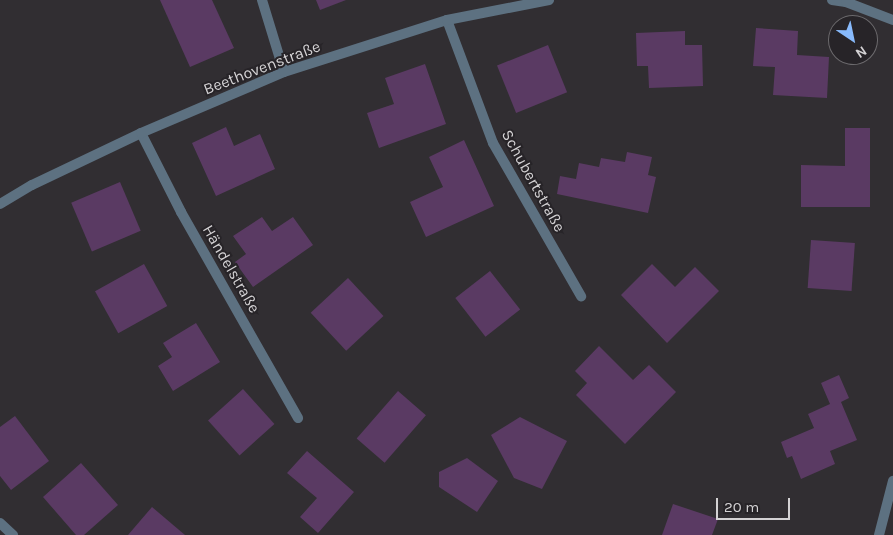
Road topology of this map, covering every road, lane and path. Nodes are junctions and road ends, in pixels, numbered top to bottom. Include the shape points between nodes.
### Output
1 (262, 0) edge
2 (549, 0) edge
3 (832, 0) edge
4 (893, 19) edge
5 (447, 20) junction
6 (284, 72) junction
7 (141, 133) junction
8 (0, 204) edge
9 (581, 296) dead end
10 (298, 418) dead end
11 (893, 481) edge
12 (0, 523) edge
13 (13, 535) edge
14 (879, 535) edge

1 - 6 street
2 - 5 street, Beethovenstraße
3 - 4 street
5 - 6 street, Beethovenstraße
5 - 9 street, Schubertstraße via 493,143
6 - 7 street, Beethovenstraße
7 - 8 street, Beethovenstraße via 32,185
7 - 10 street, Händelstraße via 181,212
11 - 14 street
12 - 13 street

